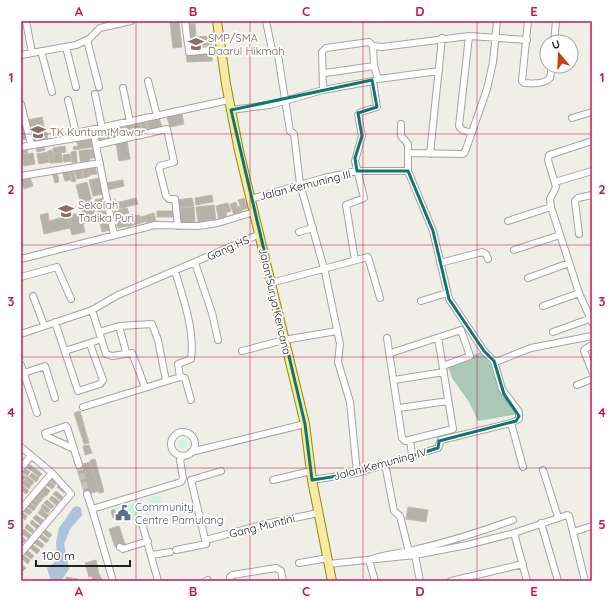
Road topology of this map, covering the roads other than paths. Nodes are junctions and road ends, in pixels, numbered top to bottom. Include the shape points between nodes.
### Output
1 (26, 21) edge
2 (131, 21) edge
3 (185, 21) edge
4 (217, 21) edge
5 (266, 21) edge
6 (497, 21) edge
7 (528, 21) edge
8 (556, 21) edge
9 (555, 34) edge
10 (469, 36) junction
11 (442, 38) junction
12 (496, 38) junction
13 (88, 40) junction
14 (527, 40) junction
15 (373, 46) junction
16 (66, 47) junction
17 (221, 49) junction
18 (42, 51) junction
19 (32, 52) junction
20 (21, 54) edge
21 (374, 66) junction
22 (439, 71) junction
23 (325, 73) dead end
24 (550, 74) edge
25 (148, 81) dead end
26 (76, 87) dead end
27 (99, 87) dead end
28 (123, 88) dead end
29 (323, 90) junction
30 (52, 92) dead end
31 (95, 94) dead end
32 (68, 100) dead end
33 (229, 100) junction
34 (286, 101) junction
35 (21, 104) edge
36 (231, 110) junction
37 (592, 112) edge
38 (157, 116) junction
39 (572, 118) dead end
40 (130, 122) junction
41 (401, 124) dead end
42 (102, 128) junction
43 (472, 133) junction
44 (592, 141) edge
45 (31, 144) junction
46 (96, 145) junction
47 (21, 147) edge
48 (408, 153) junction
49 (430, 154) junction
50 (100, 163) junction
51 (357, 171) junction
52 (408, 171) junction
53 (592, 171) edge
54 (21, 176) edge
55 (555, 182) junction
56 (300, 184) junction
57 (592, 195) edge
58 (251, 199) junction
59 (551, 207) junction
60 (254, 212) junction
61 (508, 221) dead end
62 (178, 226) junction
63 (313, 228) junction
64 (299, 232) dead end
65 (260, 234) junction
66 (579, 234) dead end
67 (114, 235) junction
68 (560, 235) junction
69 (514, 250) dead end
70 (21, 259) edge
71 (488, 259) dead end
72 (355, 260) junction
73 (195, 263) junction
74 (440, 263) junction
75 (569, 263) junction
76 (324, 270) junction
77 (175, 271) junction
78 (21, 277) edge
79 (528, 278) dead end
80 (271, 283) junction
81 (447, 293) junction
82 (579, 293) junction
83 (33, 296) dead end
84 (380, 298) dead end
85 (71, 299) dead end
86 (421, 301) dead end
87 (543, 306) dead end
88 (92, 310) junction
89 (590, 320) edge
90 (55, 322) junction
91 (44, 325) junction
92 (119, 326) junction
93 (337, 331) junction
94 (99, 332) junction
95 (553, 332) dead end
96 (21, 334) edge
97 (592, 336) edge
98 (387, 338) dead end
99 (438, 338) junction
100 (218, 340) dead end
101 (284, 340) junction
102 (592, 345) edge
103 (242, 350) dead end
104 (65, 351) junction
105 (126, 352) junction
106 (391, 353) junction
107 (494, 361) junction
108 (21, 365) edge
109 (443, 369) junction
110 (592, 371) edge
111 (24, 373) junction
112 (180, 376) junction
113 (592, 379) edge
114 (394, 380) junction
115 (166, 382) junction
116 (577, 385) dead end
117 (145, 387) junction
118 (56, 398) dead end
119 (191, 400) dead end
120 (448, 401) junction
121 (83, 407) dead end
122 (399, 408) junction
123 (37, 412) dead end
124 (511, 423) junction
125 (304, 424) junction
126 (195, 438) junction
127 (410, 440) junction
128 (216, 446) junction
129 (21, 447) edge
130 (74, 449) junction
131 (191, 452) junction
132 (31, 456) junction
133 (183, 456) junction
134 (412, 456) junction
135 (385, 464) junction
136 (79, 466) tunnel mouth
137 (523, 467) dead end
138 (21, 468) edge
139 (543, 470) dead end
140 (221, 471) dead end
141 (311, 471) junction
142 (52, 473) junction
143 (356, 473) junction
144 (273, 480) dead end
145 (312, 480) junction
146 (88, 494) tunnel mouth
147 (21, 509) edge
148 (92, 509) junction
149 (318, 513) junction
150 (558, 517) junction
151 (141, 520) dead end
152 (514, 520) dead end
153 (541, 523) junction
154 (592, 526) edge
155 (573, 532) junction
156 (514, 533) junction
157 (206, 540) junction
158 (148, 541) junction
159 (120, 547) dead end
160 (21, 553) edge
161 (412, 553) junction
162 (152, 555) junction
163 (369, 560) junction
164 (328, 561) junction
165 (299, 563) dead end
166 (522, 564) junction
167 (113, 581) edge
168 (158, 581) edge
169 (230, 581) edge
170 (283, 581) edge
171 (332, 581) edge
172 (375, 581) edge
173 (420, 581) edge
174 (451, 581) edge
175 (527, 581) edge
176 (558, 581) edge
177 (585, 581) edge

1 - 19 street
2 - 13 street via 100,28
3 - 17 street via 189,52
4 - 17 main road, Jalan Surya Kencana
5 - 34 street via 272,50 278,56
6 - 12 street
7 - 14 street
8 - 9 street
10 - 11 street
10 - 12 street
10 - 43 street via 459,126 462,130
11 - 15 street
11 - 22 street
12 - 14 street
12 - 43 street via 487,89
13 - 16 street
13 - 27 street
14 - 24 street via 523,82 549,80
15 - 21 street
15 - 29 street via 369,42 324,49
16 - 18 street
16 - 26 street
17 - 33 main road, Jalan Surya Kencana
18 - 19 street
18 - 30 street
19 - 20 street
21 - 22 street via 380,79
21 - 23 street
22 - 49 street
25 - 38 street
28 - 40 street
29 - 34 street
29 - 51 street via 371,80 373,82 377,107 358,114 362,136 355,158
31 - 42 street
32 - 42 street via 76,133
33 - 36 main road, Jalan Surya Kencana
33 - 38 street
34 - 36 street
34 - 56 street via 290,131 294,134
35 - 45 street
36 - 58 main road, Jalan Surya Kencana
37 - 39 street
38 - 40 street
40 - 42 street
41 - 48 street via 401,136 407,142
43 - 49 street via 463,154
44 - 55 street via 548,157
45 - 46 street via 94,135
45 - 47 street
46 - 50 street
46 - 62 street via 167,129 174,162 159,168 166,196 175,200
48 - 49 street
48 - 52 street
50 - 54 street
50 - 67 street
51 - 52 street, Jalan Kemuning III
51 - 56 street, Jalan Kemuning III
51 - 72 street via 364,198 346,205
52 - 74 street via 431,227
53 - 55 street
55 - 59 street
56 - 58 street, Jalan Kemuning III
56 - 63 street
57 - 66 street via 575,201
58 - 60 main road, Jalan Surya Kencana
59 - 61 street
59 - 68 street
60 - 62 street via 218,223
60 - 65 main road, Jalan Surya Kencana
62 - 67 street via 155,225
63 - 64 street
63 - 76 street
65 - 73 street, Gang HS
65 - 80 main road, Jalan Surya Kencana
67 - 70 street
68 - 69 street
68 - 75 street
71 - 74 street via 482,252
72 - 76 street
72 - 84 street via 369,258
73 - 77 street, Gang HS
73 - 100 street
74 - 81 street
75 - 79 street
75 - 82 street
76 - 80 street
76 - 93 street
77 - 88 street, Gang HS via 118,295
77 - 112 street via 188,318 191,346 191,359 178,364
78 - 85 street via 57,267
80 - 101 main road, Jalan Surya Kencana
81 - 86 street
81 - 107 street via 484,351
82 - 87 street
82 - 89 street
83 - 91 street
88 - 90 street, Gang HS
88 - 94 street
89 - 95 street
90 - 91 street, Gang HS
90 - 104 street
91 - 96 street, Gang HS
92 - 94 street
92 - 105 street
92 - 115 street via 153,326
93 - 101 street
93 - 143 street via 340,344 338,362 350,402
94 - 105 street via 107,355
97 - 107 street via 532,348 504,360
98 - 106 street
99 - 106 street
99 - 109 street
99 - 109 street via 461,330 470,353 469,356
101 - 103 street
101 - 125 main road, Jalan Surya Kencana
102 - 110 street via 584,351
104 - 104 street via 93,343 103,381 78,391
105 - 117 street via 134,355
106 - 114 street
107 - 124 street via 504,394 519,412 519,419
108 - 111 street
109 - 114 street
109 - 120 street
111 - 118 street via 44,366
111 - 123 street
112 - 115 street
112 - 119 street via 185,378
113 - 116 street
114 - 122 street
115 - 117 street
117 - 121 street
120 - 122 street
120 - 127 street via 453,430
122 - 127 street via 403,440
124 - 134 street, Jalan Kemuning IV via 441,440 438,448
124 - 137 street
125 - 128 street
125 - 141 main road, Jalan Surya Kencana
126 - 128 street via 205,446
126 - 131 street
126 - 133 street via 183,432 174,436 171,442 172,449
127 - 134 street
128 - 131 street
129 - 132 street
130 - 130 street via 46,436 45,432 66,426
130 - 136 street
131 - 133 street
132 - 138 street
132 - 142 street
133 - 148 street via 180,460 182,482
134 - 135 street, Jalan Kemuning IV
135 - 143 street, Jalan Kemuning IV
135 - 161 street via 394,511 400,516
139 - 150 street
140 - 157 street via 191,480
141 - 144 street
141 - 145 main road, Jalan Surya Kencana
142 - 147 street
142 - 160 street via 71,494
143 - 145 street, Jalan Kemuning IV
145 - 149 main road, Jalan Surya Kencana
146 - 148 street
148 - 167 street
149 - 157 street, Gang Muntini
149 - 164 main road, Jalan Surya Kencana
150 - 153 street
150 - 155 street via 568,515
151 - 158 street
152 - 161 street
153 - 156 street
153 - 176 street
154 - 155 street
155 - 177 street
156 - 161 street
156 - 166 street
157 - 162 street, Gang Muntini via 206,545
158 - 159 street via 123,549
158 - 162 street
161 - 163 street
161 - 173 street
162 - 168 street
163 - 164 street
163 - 172 street
164 - 165 street
164 - 171 main road, Jalan Surya Kencana
166 - 174 street
166 - 175 street
169 - 170 street via 232,575 276,568 281,571

